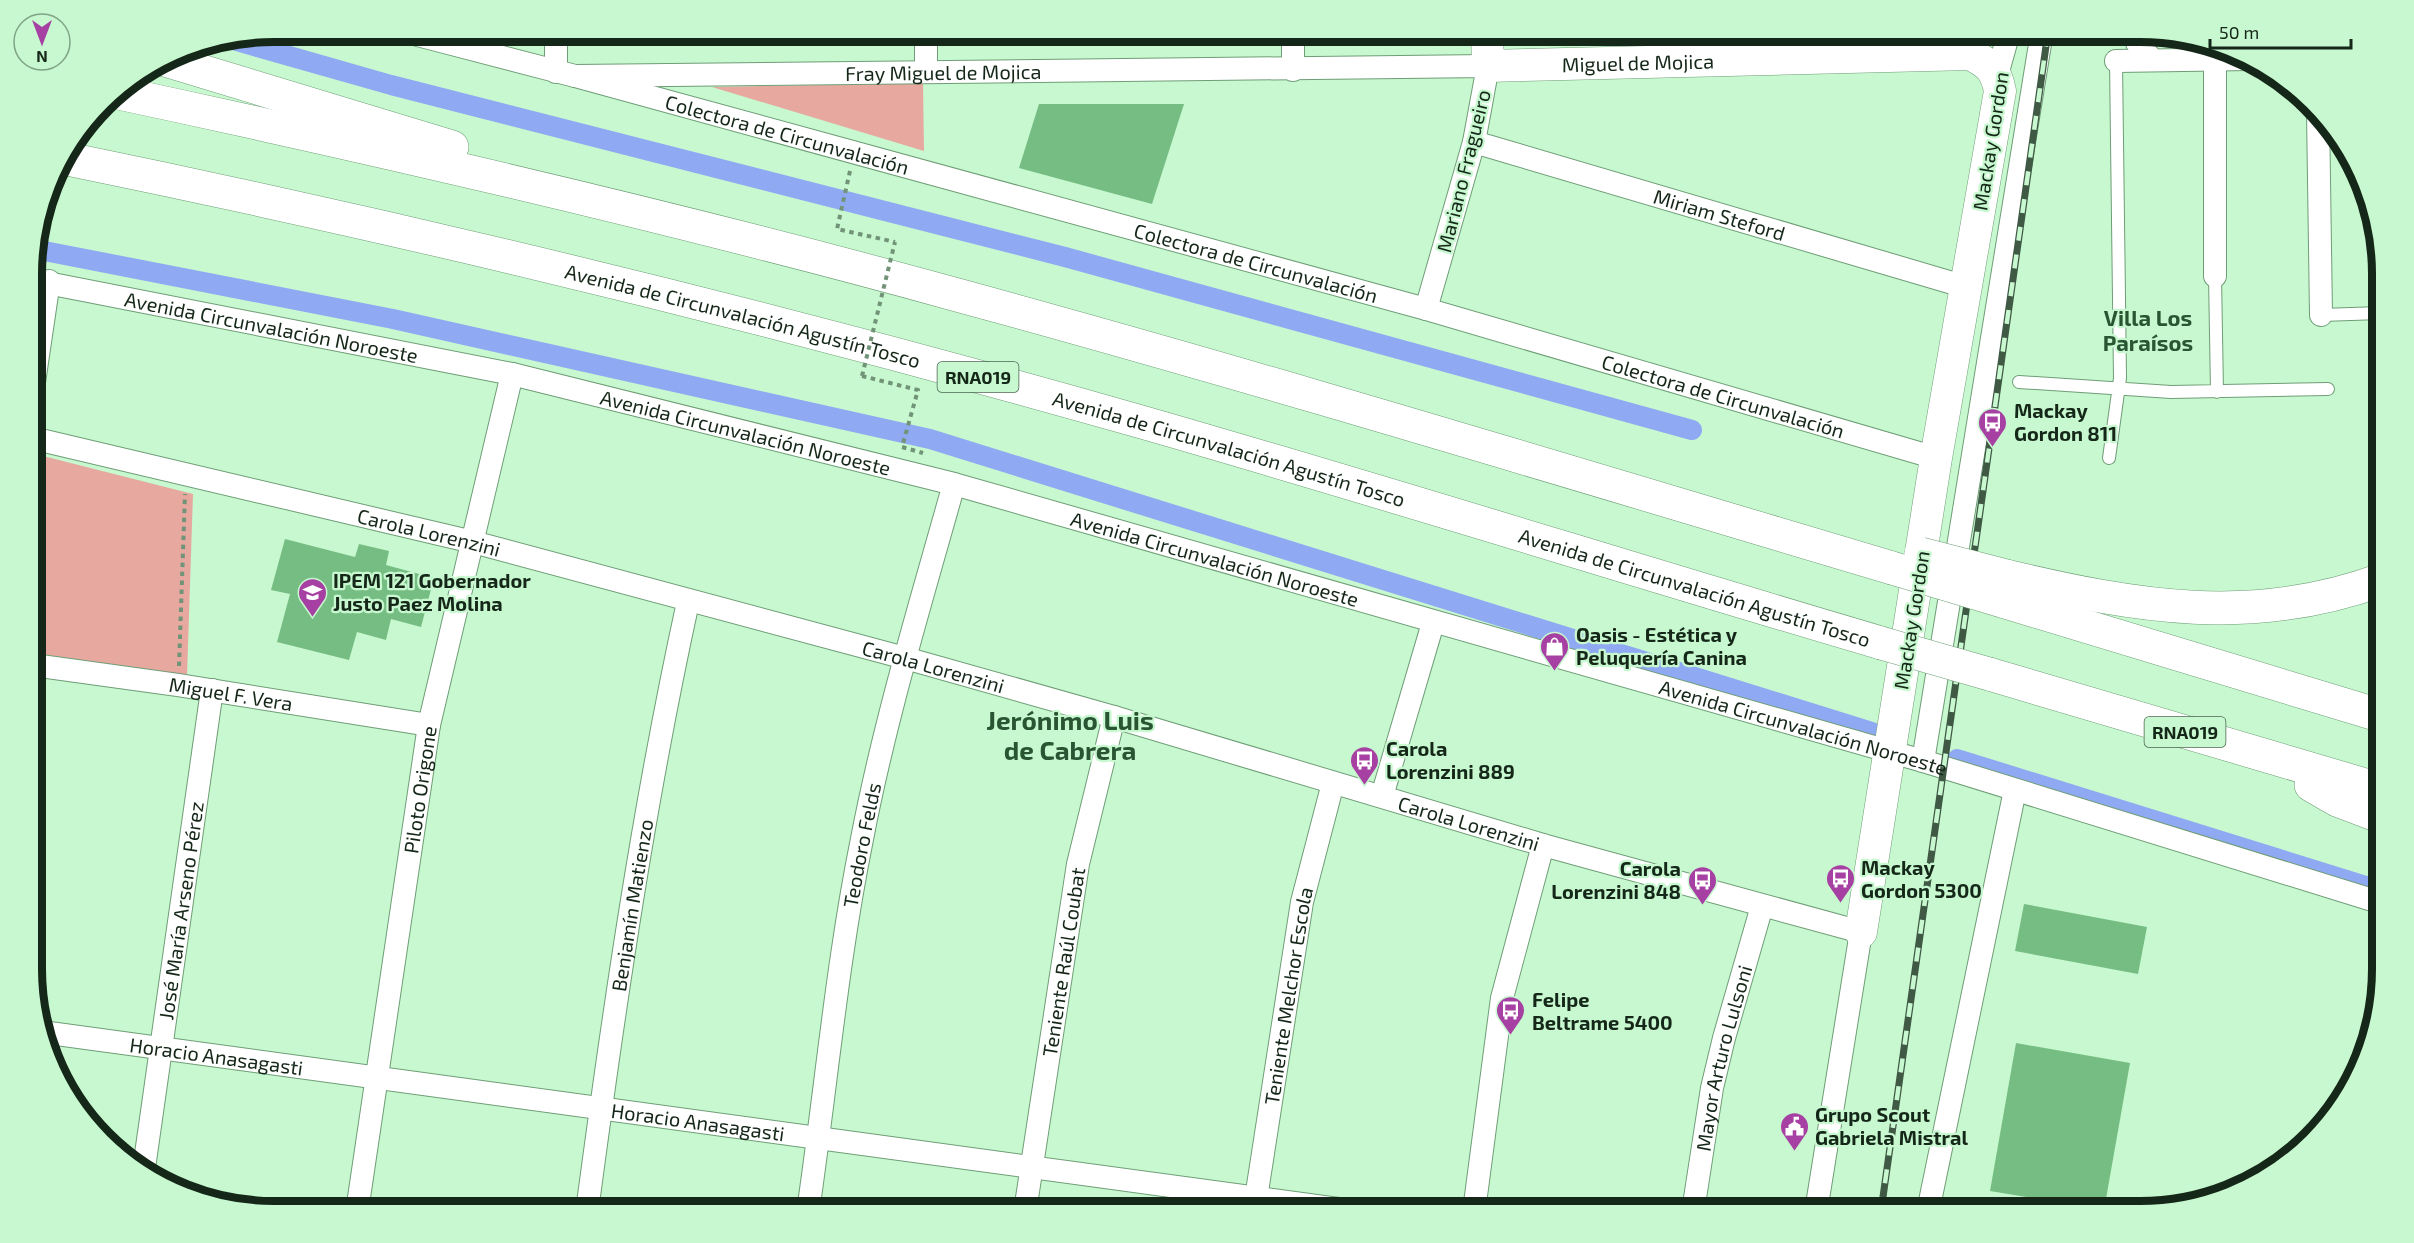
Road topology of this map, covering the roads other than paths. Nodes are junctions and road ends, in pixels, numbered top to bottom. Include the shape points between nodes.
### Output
1 (444, 42) edge
2 (558, 42) edge
3 (926, 42) edge
4 (1293, 42) edge
5 (1487, 42) edge
6 (2040, 42) edge
7 (2137, 42) edge
8 (1868, 45) edge
9 (1683, 46) edge
10 (2004, 53) edge
11 (2038, 55) junction
12 (2153, 60) junction
13 (2215, 60) junction
14 (2228, 60) edge
15 (2116, 61) joint
16 (177, 64) edge
17 (1488, 66) junction
18 (1293, 70) junction
19 (927, 72) junction
20 (566, 74) junction
21 (715, 74) junction
22 (127, 95) edge
23 (700, 112) junction
24 (2318, 126) edge
25 (1474, 142) junction
26 (72, 160) edge
27 (62, 180) edge
28 (553, 191) junction
29 (2215, 276) joint
30 (42, 280) edge
31 (1966, 287) junction
32 (646, 289) junction
33 (1426, 309) junction
34 (2372, 313) edge
35 (2321, 315) joint
36 (512, 374) junction
37 (2019, 382) dead end
38 (2328, 389) dead end
39 (2119, 390) junction
40 (2217, 392) junction
41 (42, 440) edge
42 (1936, 458) junction
43 (2109, 458) dead end
44 (954, 484) junction
45 (472, 542) junction
46 (2372, 582) edge
47 (2004, 588) junction
48 (688, 602) junction
49 (1433, 623) junction
50 (905, 658) junction
51 (42, 666) edge
52 (212, 690) junction
53 (2372, 713) edge
54 (1114, 717) junction
55 (429, 725) junction
56 (2249, 751) junction
57 (1891, 753) junction
58 (1923, 761) junction
59 (1334, 783) junction
60 (2372, 787) edge
61 (2014, 790) junction
62 (1382, 796) junction
63 (2372, 813) edge
64 (1543, 844) junction
65 (2372, 900) edge
66 (1762, 906) junction
67 (1861, 932) junction
68 (51, 1033) edge
69 (161, 1048) junction
70 (376, 1078) junction
71 (601, 1108) junction
72 (819, 1137) junction
73 (145, 1162) edge
74 (1031, 1166) junction
75 (359, 1201) edge
76 (588, 1201) edge
77 (809, 1201) edge
78 (1026, 1201) edge
79 (1237, 1201) edge
80 (1255, 1201) edge
81 (1474, 1201) edge
82 (1696, 1201) edge
83 (1818, 1201) edge
84 (1930, 1201) edge

1 - 20 street, Fray Miguel de Mojica
2 - 20 street
3 - 19 street
4 - 18 street
5 - 17 main road, Mariano Fragueiro
6 - 11 street
7 - 12 street
8 - 9 main road, Miguel de Mojica
8 - 10 main road, Miguel de Mojica via 1970,54 1987,62
9 - 17 main road, Miguel de Mojica
10 - 11 street
10 - 31 main road, Mackay Gordon
11 - 58 street
12 - 13 street
12 - 15 street
13 - 14 street
13 - 29 street
15 - 39 lane
16 - 28 highway via 451,147
17 - 18 street, Fray Miguel de Mojica
17 - 25 street, Mariano Fragueiro
18 - 19 street, Fray Miguel de Mojica
19 - 21 street, Fray Miguel de Mojica
20 - 21 street, Fray Miguel de Mojica
20 - 23 street, Colectora de Circunvalación
21 - 23 street via 698,85 693,98
22 - 28 highway
23 - 33 street, Colectora de Circunvalación
24 - 35 street
25 - 31 street, Miriam Steford
25 - 33 street, Mariano Fragueiro
26 - 32 highway, Avenida de Circunvalación Agustín Tosco / RNA019
27 - 32 highway via 520,279
28 - 47 highway, bridge via 940,290 1570,473
29 - 40 lane
30 - 36 street, Avenida Circunvalación Noroeste
31 - 42 main road, Mackay Gordon
32 - 56 highway, Avenida de Circunvalación Agustín Tosco / RNA019, bridge via 1140,422
33 - 42 street, Colectora de Circunvalación
34 - 35 lane
36 - 44 street, Avenida Circunvalación Noroeste
36 - 45 street, Piloto Origone
37 - 39 lane
38 - 40 lane
39 - 40 lane
39 - 43 lane
41 - 45 street, Carola Lorenzini
42 - 57 main road, Mackay Gordon
44 - 49 street, Avenida Circunvalación Noroeste
44 - 50 street, Teodoro Felds
45 - 48 street, Carola Lorenzini
45 - 55 street, Piloto Origone
46 - 47 highway via 2298,602 2217,609
47 - 53 highway
48 - 50 street, Carola Lorenzini
48 - 71 street, Benjamín Matienzo via 659,740
49 - 57 street, Avenida Circunvalación Noroeste
49 - 62 street
50 - 54 street, Carola Lorenzini
50 - 72 street, Teodoro Felds via 861,839
51 - 52 street, Miguel F. Vera
52 - 55 street, Miguel F. Vera
52 - 69 street, José María Arseno Pérez
54 - 59 street, Carola Lorenzini
54 - 74 street, Teniente Raúl Coubat via 1078,864
55 - 70 street, Piloto Origone
56 - 60 highway, Avenida de Circunvalación Agustín Tosco / RNA019
56 - 63 highway via 2337,800
57 - 58 street, Avenida Circunvalación Noroeste
57 - 67 main road, Mackay Gordon
58 - 61 street, Avenida Circunvalación Noroeste
59 - 62 street, Carola Lorenzini
59 - 80 street, Teniente Melchor Escola via 1302,902
61 - 65 street, Avenida Circunvalación Noroeste
61 - 84 street
62 - 64 street, Carola Lorenzini
64 - 66 street, Carola Lorenzini
64 - 81 street via 1502,998
66 - 67 street, Carola Lorenzini
66 - 82 street, Mayor Arturo Lulsoni via 1717,1068
67 - 83 street, Mackay Gordon
68 - 69 street, Horacio Anasagasti
69 - 70 street, Horacio Anasagasti
69 - 73 street, José María Arseno Pérez
70 - 71 street, Horacio Anasagasti
70 - 75 street, Piloto Origone
71 - 72 street, Horacio Anasagasti
71 - 76 street, Benjamín Matienzo
72 - 74 street, Horacio Anasagasti
72 - 77 street, Teodoro Felds
74 - 78 street, Teniente Raúl Coubat
74 - 79 street, Horacio Anasagasti

